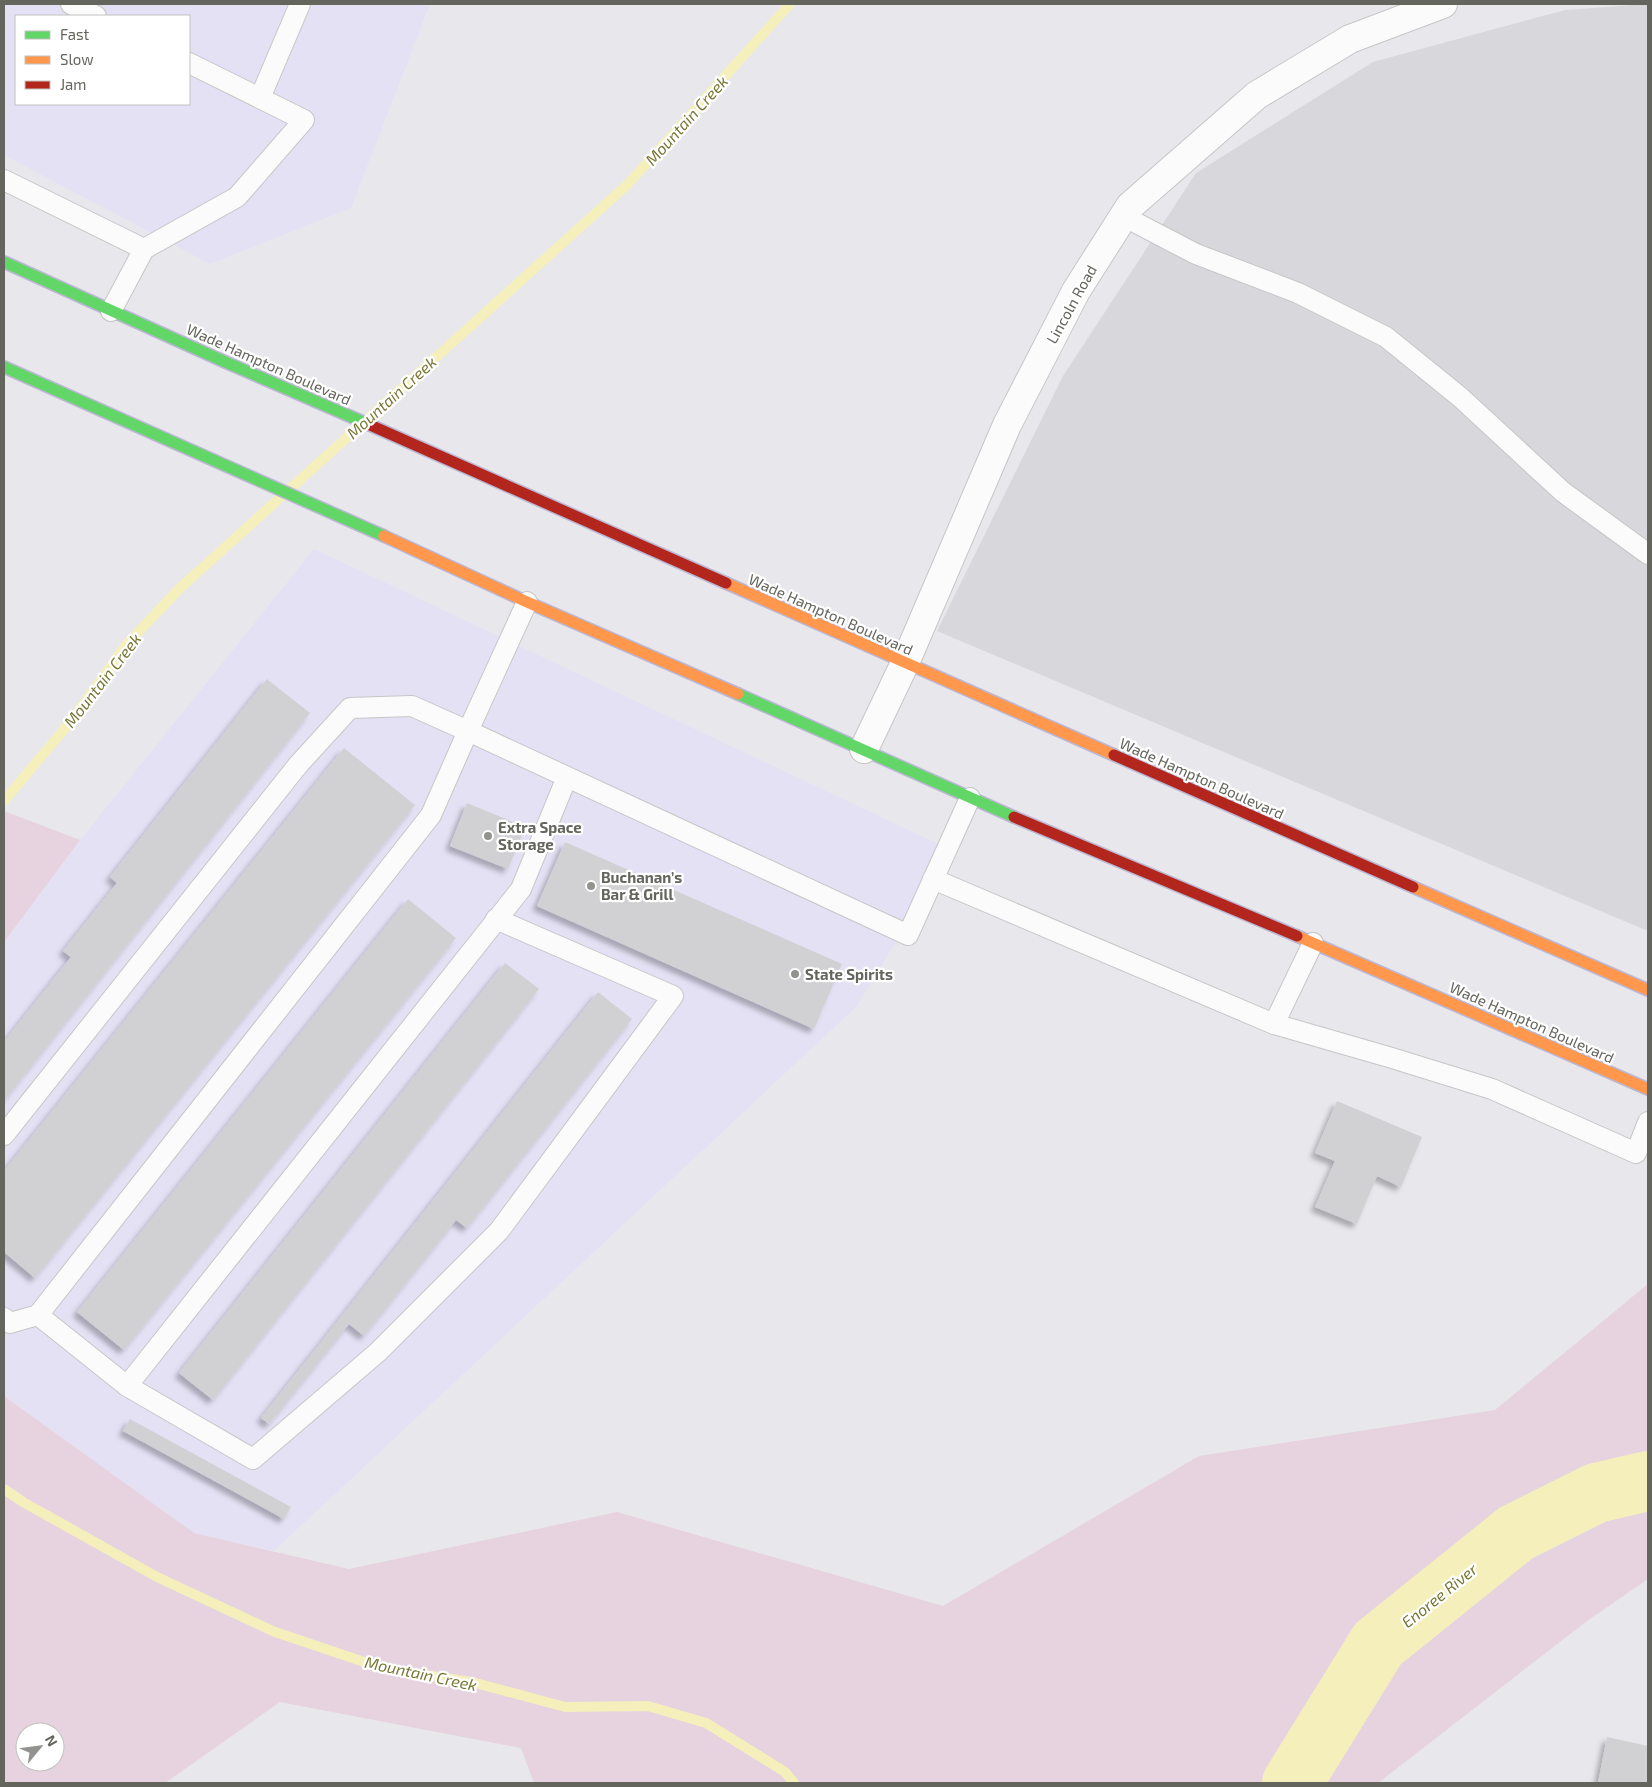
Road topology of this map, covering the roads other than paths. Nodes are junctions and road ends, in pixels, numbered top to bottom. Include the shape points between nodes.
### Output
1 (71, 4) edge
2 (300, 4) edge
3 (1443, 4) edge
4 (94, 15) edge
5 (190, 63) edge
6 (260, 98) junction
7 (4, 180) edge
8 (1123, 216) junction
9 (144, 249) junction
10 (4, 262) edge
11 (111, 311) junction
12 (4, 367) edge
13 (1648, 554) edge
14 (527, 602) junction
15 (905, 663) junction
16 (468, 731) junction
17 (864, 749) junction
18 (567, 777) junction
19 (970, 798) junction
20 (933, 879) junction
21 (496, 919) junction
22 (1313, 943) junction
23 (1648, 990) edge
24 (1274, 1024) junction
25 (1648, 1089) edge
26 (1648, 1122) edge
27 (4, 1135) edge
28 (38, 1315) junction
29 (4, 1318) edge
30 (127, 1386) junction

1 - 4 lane
2 - 6 lane
3 - 8 street, Lincoln Road via 1350,39 1257,95 1130,206
5 - 6 lane
6 - 9 lane via 304,120 237,197
7 - 9 lane
8 - 13 lane via 1196,254 1298,293 1386,337 1460,397 1563,492
8 - 15 street, Lincoln Road via 1076,291 1007,425
9 - 11 lane
10 - 11 main road, Wade Hampton Boulevard
11 - 15 main road, Wade Hampton Boulevard
12 - 14 main road, Wade Hampton Boulevard
14 - 16 lane
14 - 17 main road, Wade Hampton Boulevard
15 - 17 street, Lincoln Road
15 - 23 main road, Wade Hampton Boulevard
16 - 18 lane
16 - 27 lane via 412,706 350,708 298,765
16 - 28 lane via 431,815
17 - 19 main road, Wade Hampton Boulevard
18 - 20 lane via 908,935
18 - 21 lane via 520,889
19 - 20 lane
19 - 22 main road, Wade Hampton Boulevard
20 - 24 lane
21 - 30 lane
21 - 30 lane via 673,996 498,1231 378,1352 253,1459
22 - 24 lane
22 - 25 main road, Wade Hampton Boulevard
24 - 26 lane via 1492,1089 1636,1154
28 - 29 lane via 10,1323
28 - 30 lane

